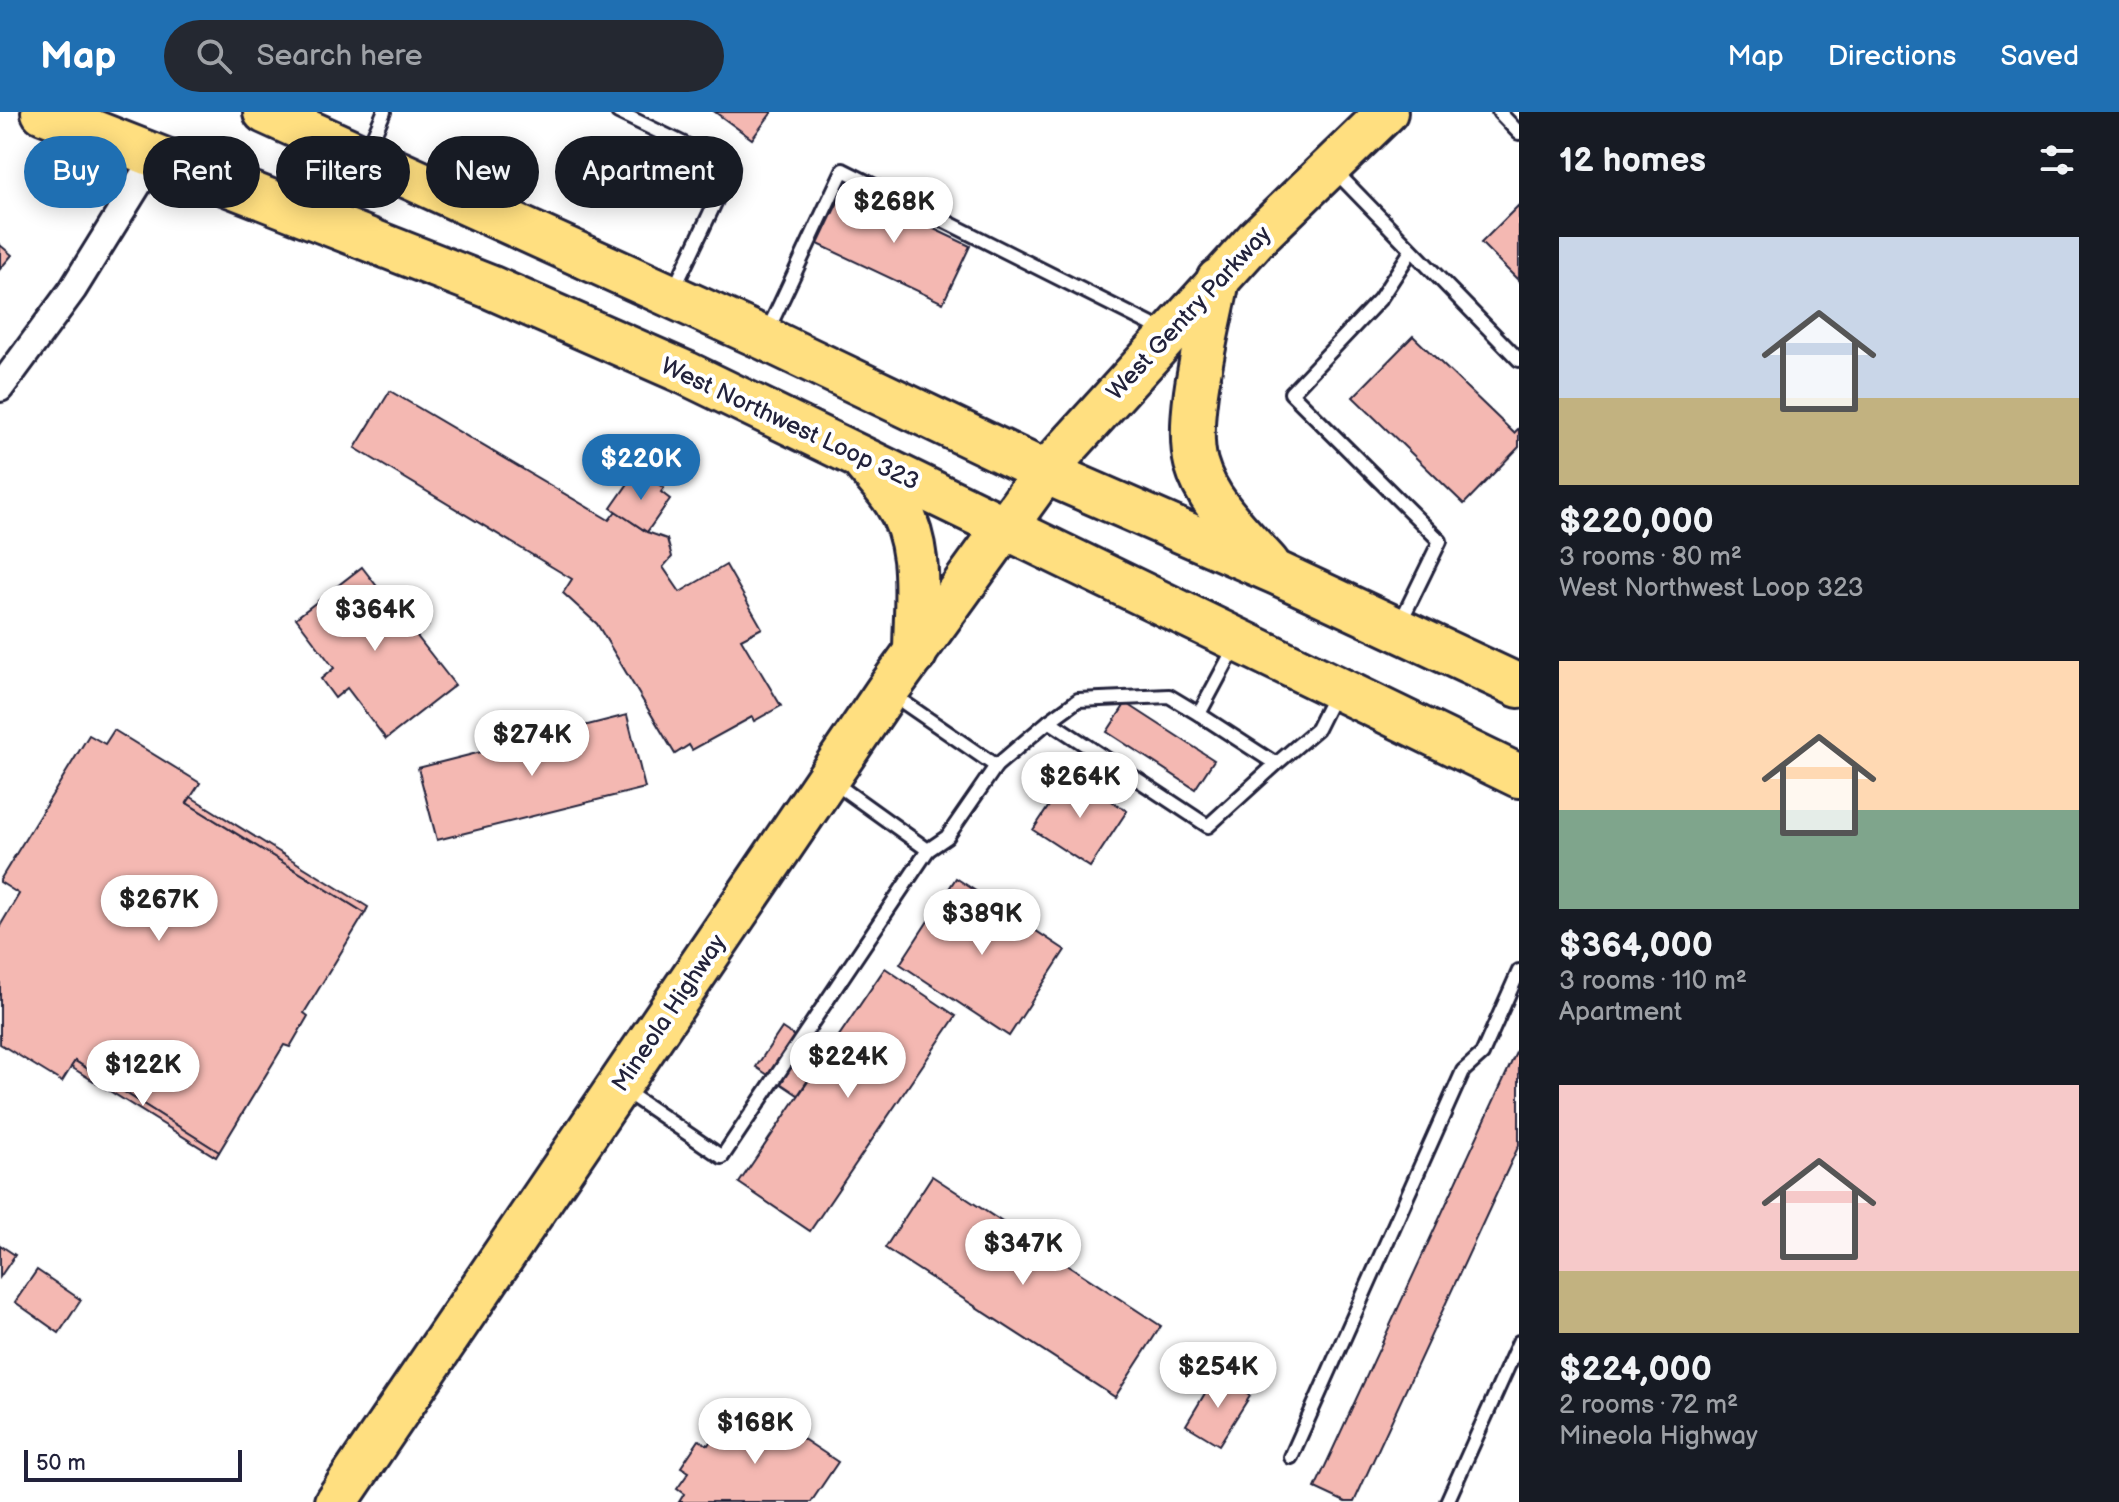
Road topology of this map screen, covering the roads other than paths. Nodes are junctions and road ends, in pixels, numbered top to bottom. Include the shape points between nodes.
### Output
1 (43, 112) edge
2 (265, 112) edge
3 (384, 112) edge
4 (618, 112) edge
5 (1387, 112) edge
6 (1499, 112) edge
7 (1519, 133) edge
8 (318, 136) edge
9 (373, 136) edge
10 (143, 150) edge
11 (1330, 166) junction
12 (143, 176) edge
13 (410, 178) edge
14 (260, 196) edge
15 (1411, 251) junction
16 (1218, 280) junction
17 (670, 295) junction
18 (1169, 333) junction
19 (764, 338) junction
20 (1519, 360) edge
21 (0, 388) edge
22 (858, 455) junction
23 (1045, 472) junction
24 (1005, 527) junction
25 (1277, 573) junction
26 (1397, 629) junction
27 (1238, 640) junction
28 (915, 654) junction
29 (1519, 686) edge
30 (1337, 689) junction
31 (887, 691) junction
32 (1199, 714) junction
33 (1049, 721) junction
34 (1276, 764) junction
35 (996, 766) junction
36 (1519, 776) edge
37 (829, 779) junction
38 (928, 850) junction
39 (1519, 971) edge
40 (619, 1087) junction
41 (1519, 1342) edge
42 (1291, 1457) dead end
43 (336, 1502) edge
44 (1447, 1502) edge

1 - 10 highway, West Northwest Loop 323
2 - 8 highway
3 - 9 lane
4 - 17 lane via 732,167
5 - 11 main road, West Gentry Parkway
6 - 7 lane
11 - 15 lane
11 - 16 main road, West Gentry Parkway
12 - 21 street via 73,289
13 - 17 highway
14 - 22 highway, West Northwest Loop 323 via 490,287
15 - 20 lane
15 - 26 lane via 1391,286 1291,393 1440,541
16 - 18 main road, West Gentry Parkway
16 - 25 highway via 1195,404 1196,464 1216,504
17 - 19 highway
18 - 19 lane via 843,170
18 - 23 main road, West Gentry Parkway
19 - 23 highway
22 - 24 highway, West Northwest Loop 323
22 - 28 highway via 895,502 914,547
23 - 24 highway, West Gentry Parkway
23 - 25 highway
24 - 27 highway, West Northwest Loop 323
24 - 28 highway, Mineola Highway
25 - 26 highway
26 - 29 highway
27 - 30 highway, West Northwest Loop 323
27 - 32 lane
28 - 31 highway, Mineola Highway
30 - 34 lane via 1317,729
30 - 36 highway, West Northwest Loop 323
31 - 35 lane
31 - 37 highway, Mineola Highway
32 - 33 lane via 1169,696 1078,700
32 - 34 lane
33 - 34 lane via 1208,826
33 - 35 lane
35 - 38 lane via 947,837
37 - 38 lane
37 - 40 highway, Mineola Highway
38 - 40 lane via 722,1157
39 - 42 lane via 1482,1054 1463,1071
40 - 43 highway, Mineola Highway
41 - 44 lane

